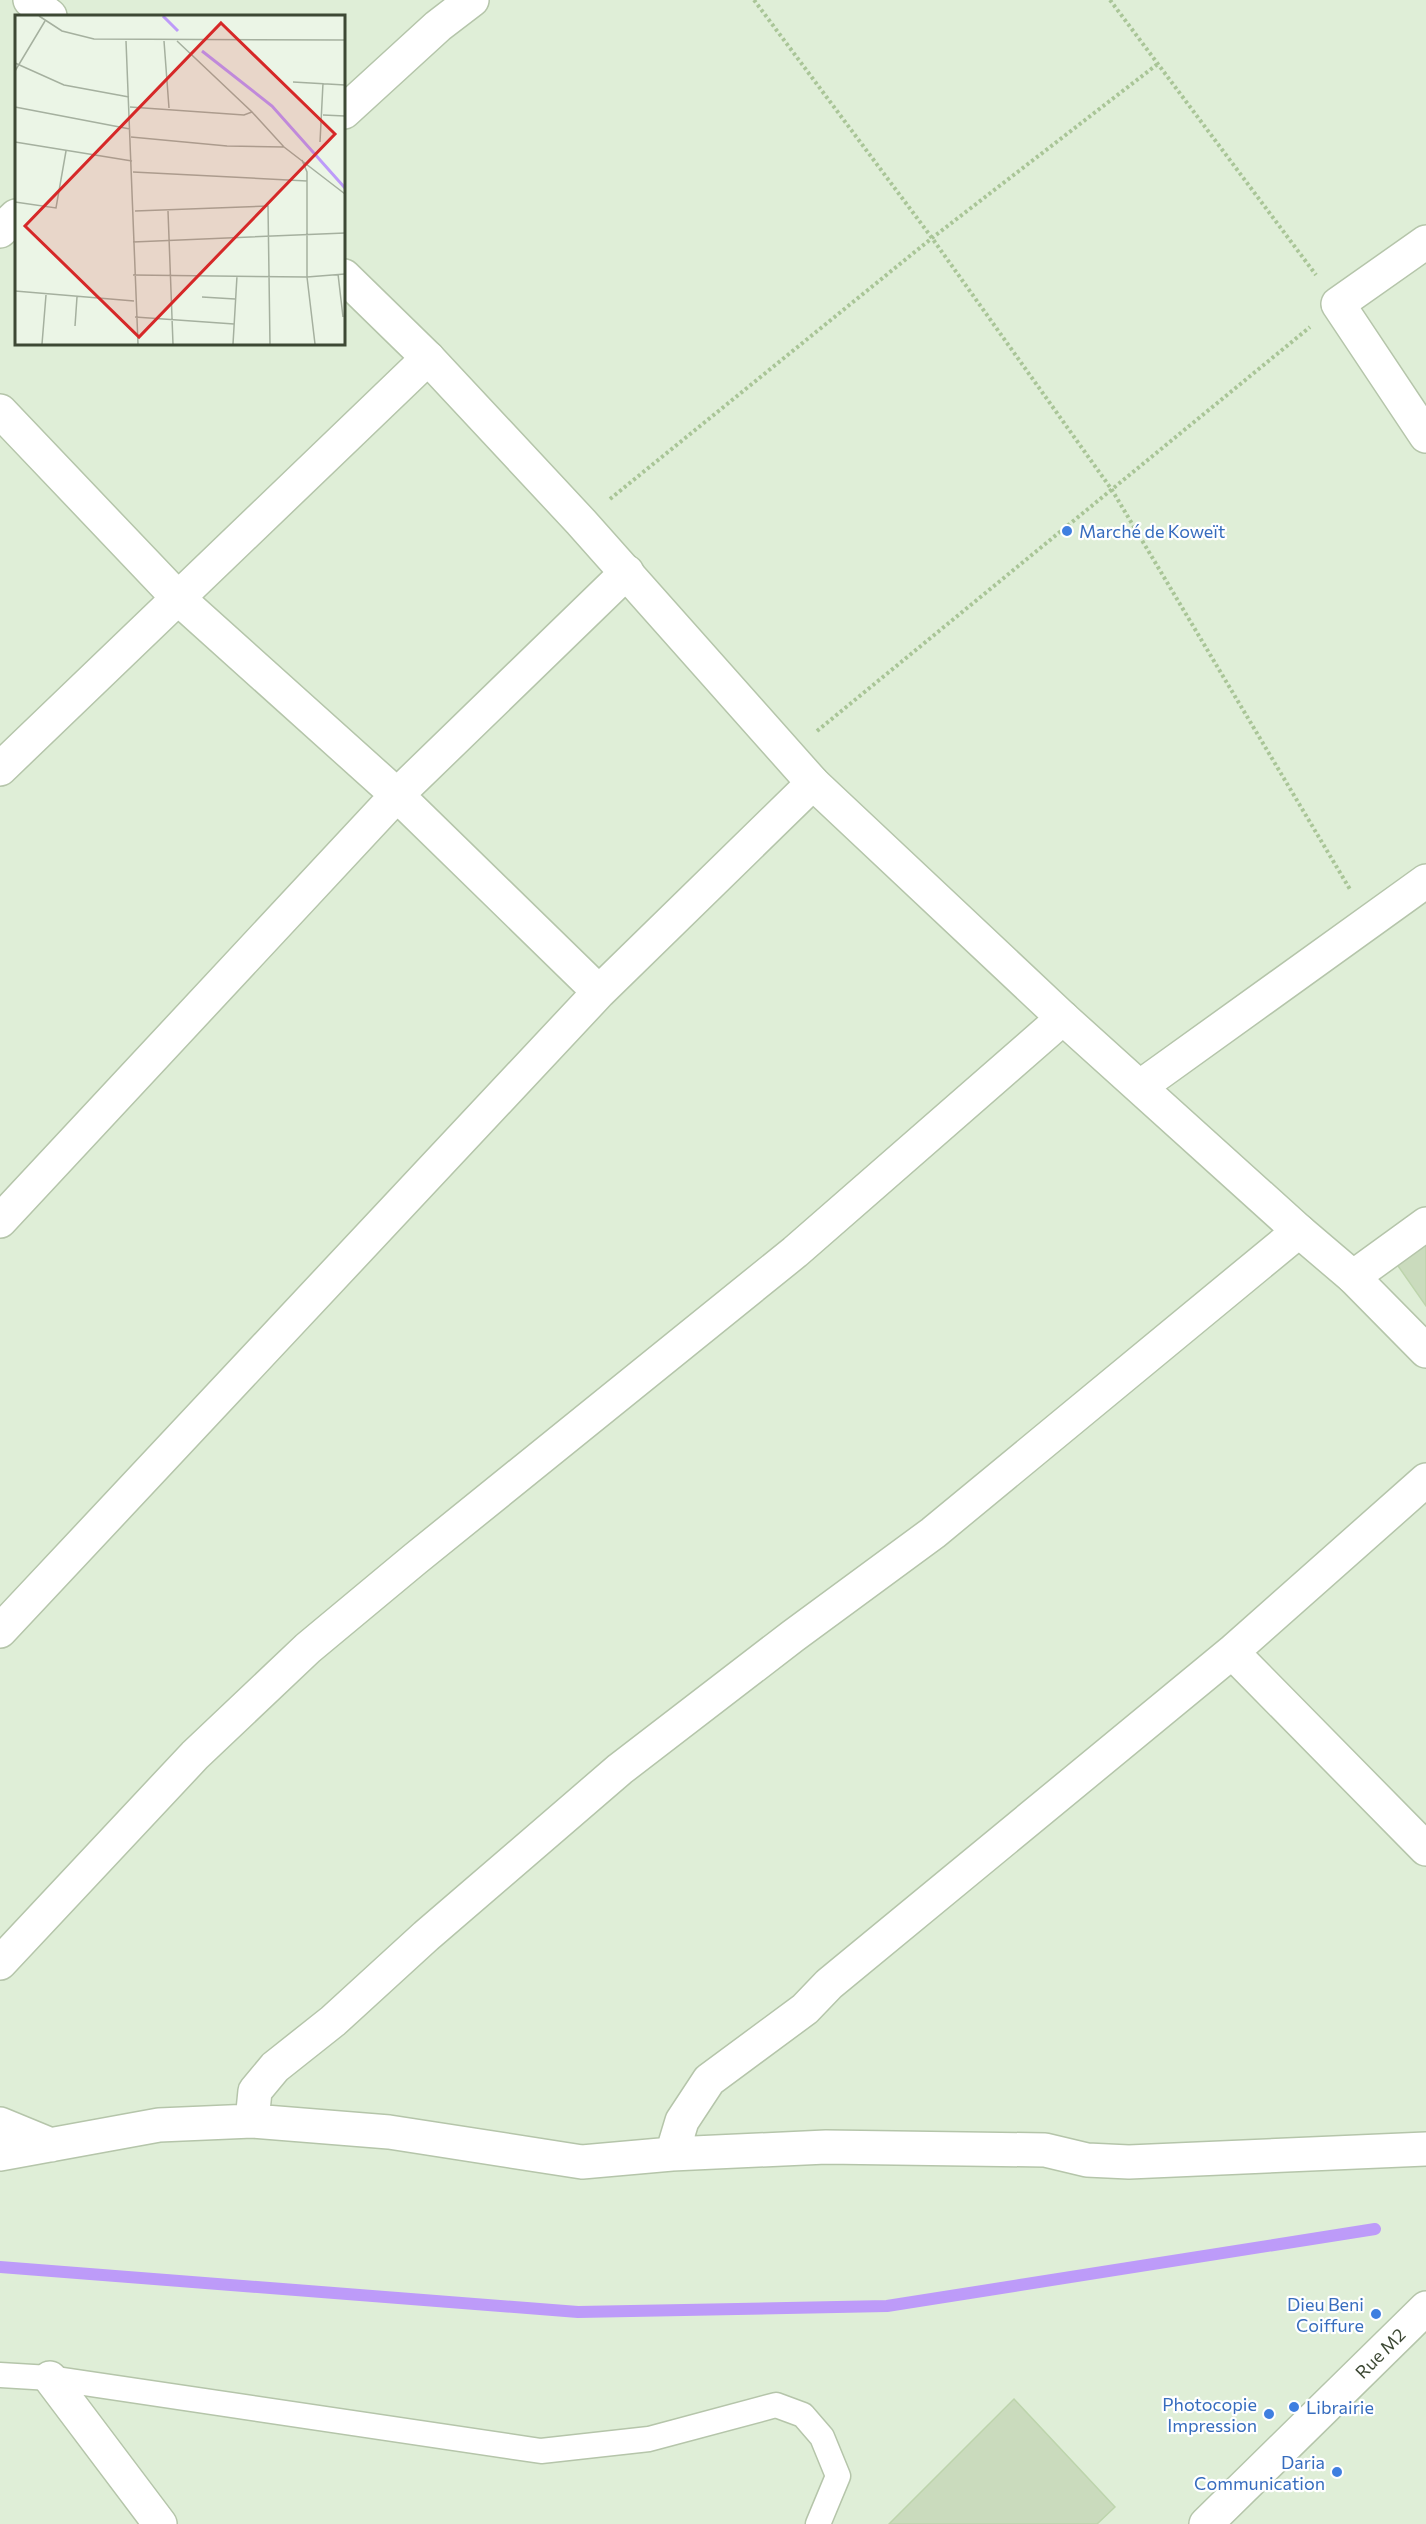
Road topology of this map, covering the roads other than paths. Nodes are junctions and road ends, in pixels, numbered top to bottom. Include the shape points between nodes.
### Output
1 (30, 0) edge
2 (472, 0) edge
3 (49, 15) edge
4 (345, 111) edge
5 (15, 217) edge
6 (0, 231) edge
7 (1426, 242) edge
8 (345, 277) edge
9 (428, 358) junction
10 (0, 411) edge
11 (1426, 436) edge
12 (627, 572) junction
13 (178, 599) junction
14 (0, 769) edge
15 (813, 783) junction
16 (397, 795) junction
17 (1426, 881) edge
18 (599, 992) junction
19 (1063, 1018) junction
20 (1141, 1086) junction
21 (0, 1221) edge
22 (1426, 1224) edge
23 (1299, 1232) junction
24 (1353, 1277) junction
25 (1426, 1351) edge
26 (1426, 1480) edge
27 (0, 1631) edge
28 (1232, 1652) junction
29 (1426, 1849) edge
30 (0, 1963) edge
31 (252, 2121) junction
32 (0, 2124) edge
33 (51, 2145) junction
34 (1426, 2149) edge
35 (0, 2154) edge
36 (672, 2154) junction
37 (1426, 2308) edge
38 (0, 2375) edge
39 (50, 2378) junction
40 (160, 2524) edge
41 (818, 2524) edge
42 (1206, 2524) edge

1 - 3 street
2 - 4 street
5 - 6 street
7 - 11 street via 1338,304
8 - 9 street
9 - 12 street
9 - 13 street
10 - 13 street
12 - 15 street
12 - 16 street
13 - 14 street
13 - 16 street
15 - 18 street
15 - 19 street
16 - 18 street
16 - 21 street
17 - 20 street
18 - 27 street
19 - 20 street
19 - 30 street via 795,1252 308,1648 195,1755
20 - 23 street
22 - 24 street
23 - 24 street
23 - 31 street via 933,1533 793,1635 612,1776 333,2021 275,2067 255,2091
24 - 25 street
26 - 28 street
28 - 29 street
28 - 36 street via 838,1976 805,2009 709,2080 682,2121
31 - 33 street via 159,2126
31 - 36 street via 389,2132 582,2162
32 - 33 street
33 - 35 street
34 - 36 street via 1129,2162 1087,2160 1045,2150 826,2147
37 - 42 street, Rue M2
38 - 39 lane
39 - 40 street
39 - 41 lane via 541,2451 649,2439 776,2405 803,2415 822,2437 838,2476

